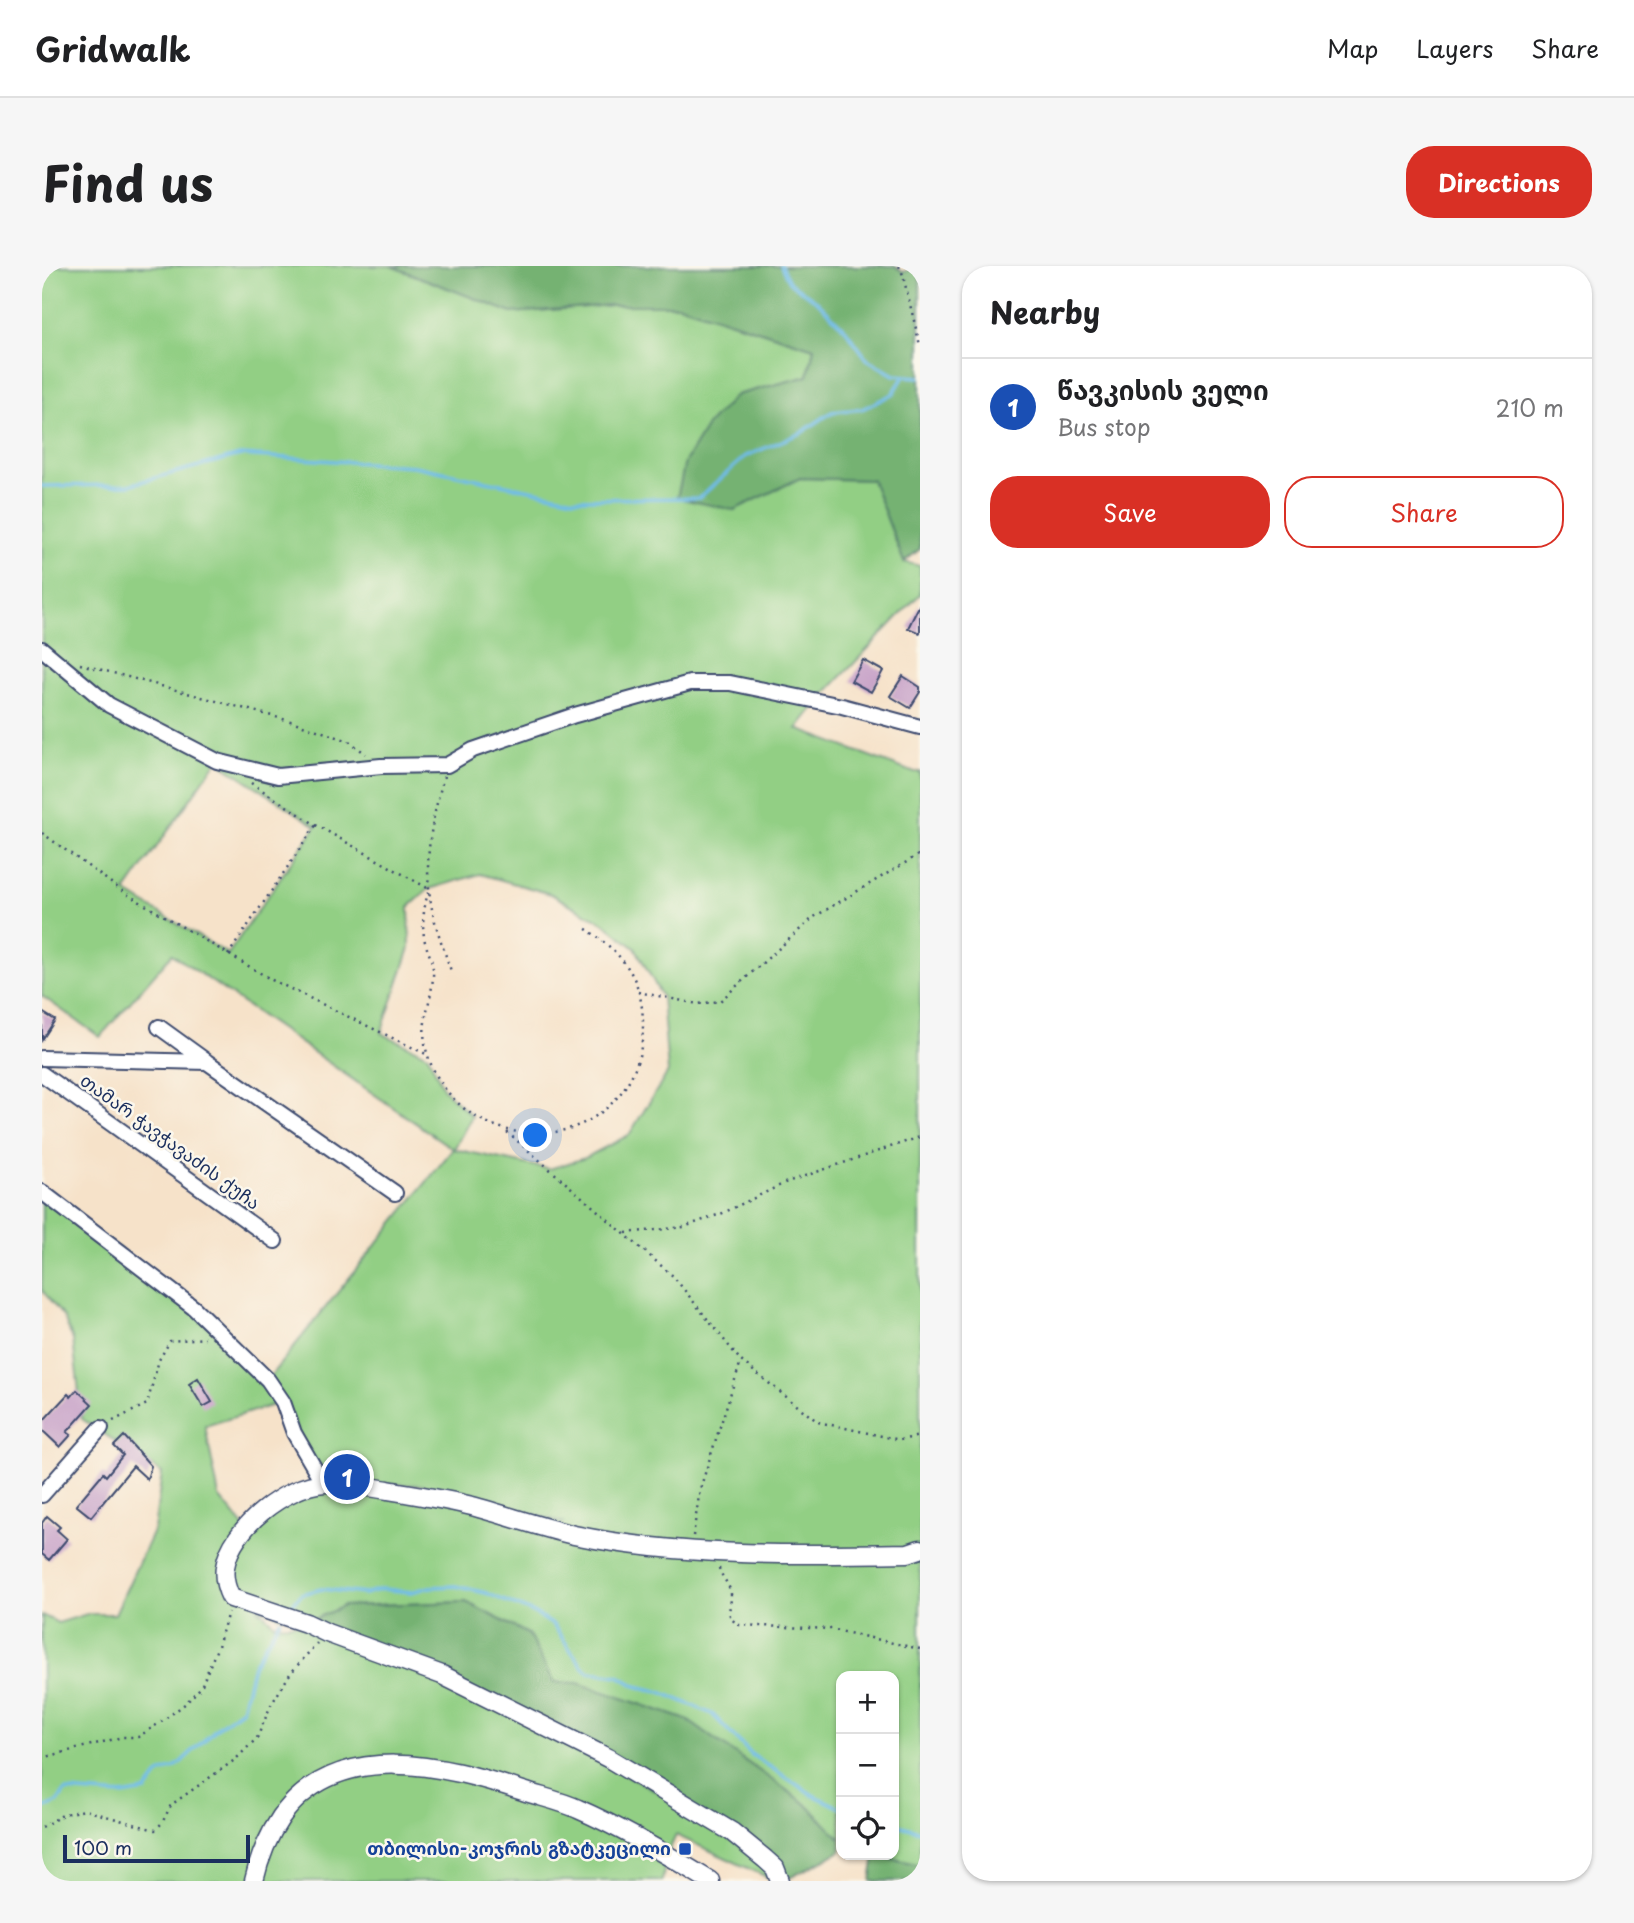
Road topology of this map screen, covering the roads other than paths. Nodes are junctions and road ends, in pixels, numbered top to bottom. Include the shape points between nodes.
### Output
1 (42, 649) edge
2 (920, 727) edge
3 (159, 1027) dead end
4 (42, 1058) edge
5 (207, 1062) junction
6 (42, 1074) edge
7 (42, 1192) edge
8 (395, 1193) dead end
9 (275, 1241) dead end
10 (101, 1428) road end
11 (323, 1483) junction
12 (42, 1495) edge
13 (920, 1549) edge
14 (254, 1881) edge
15 (710, 1881) edge
16 (780, 1881) edge

1 - 2 street via 109,705 217,761 278,776 447,765 473,750 575,715 690,683 730,683
3 - 5 street
4 - 5 street
5 - 8 street
6 - 9 street, თამარ ჭავჭავაძის ქუჩა
7 - 11 street via 183,1299 268,1380
10 - 12 street
11 - 13 main road via 472,1506 573,1534 691,1550 751,1554 908,1553
11 - 16 main road via 288,1494 245,1529 225,1564 225,1587 231,1598 442,1675 608,1758 732,1832 775,1868
14 - 15 main road via 273,1829 302,1793 340,1772 395,1764 493,1781 578,1809

